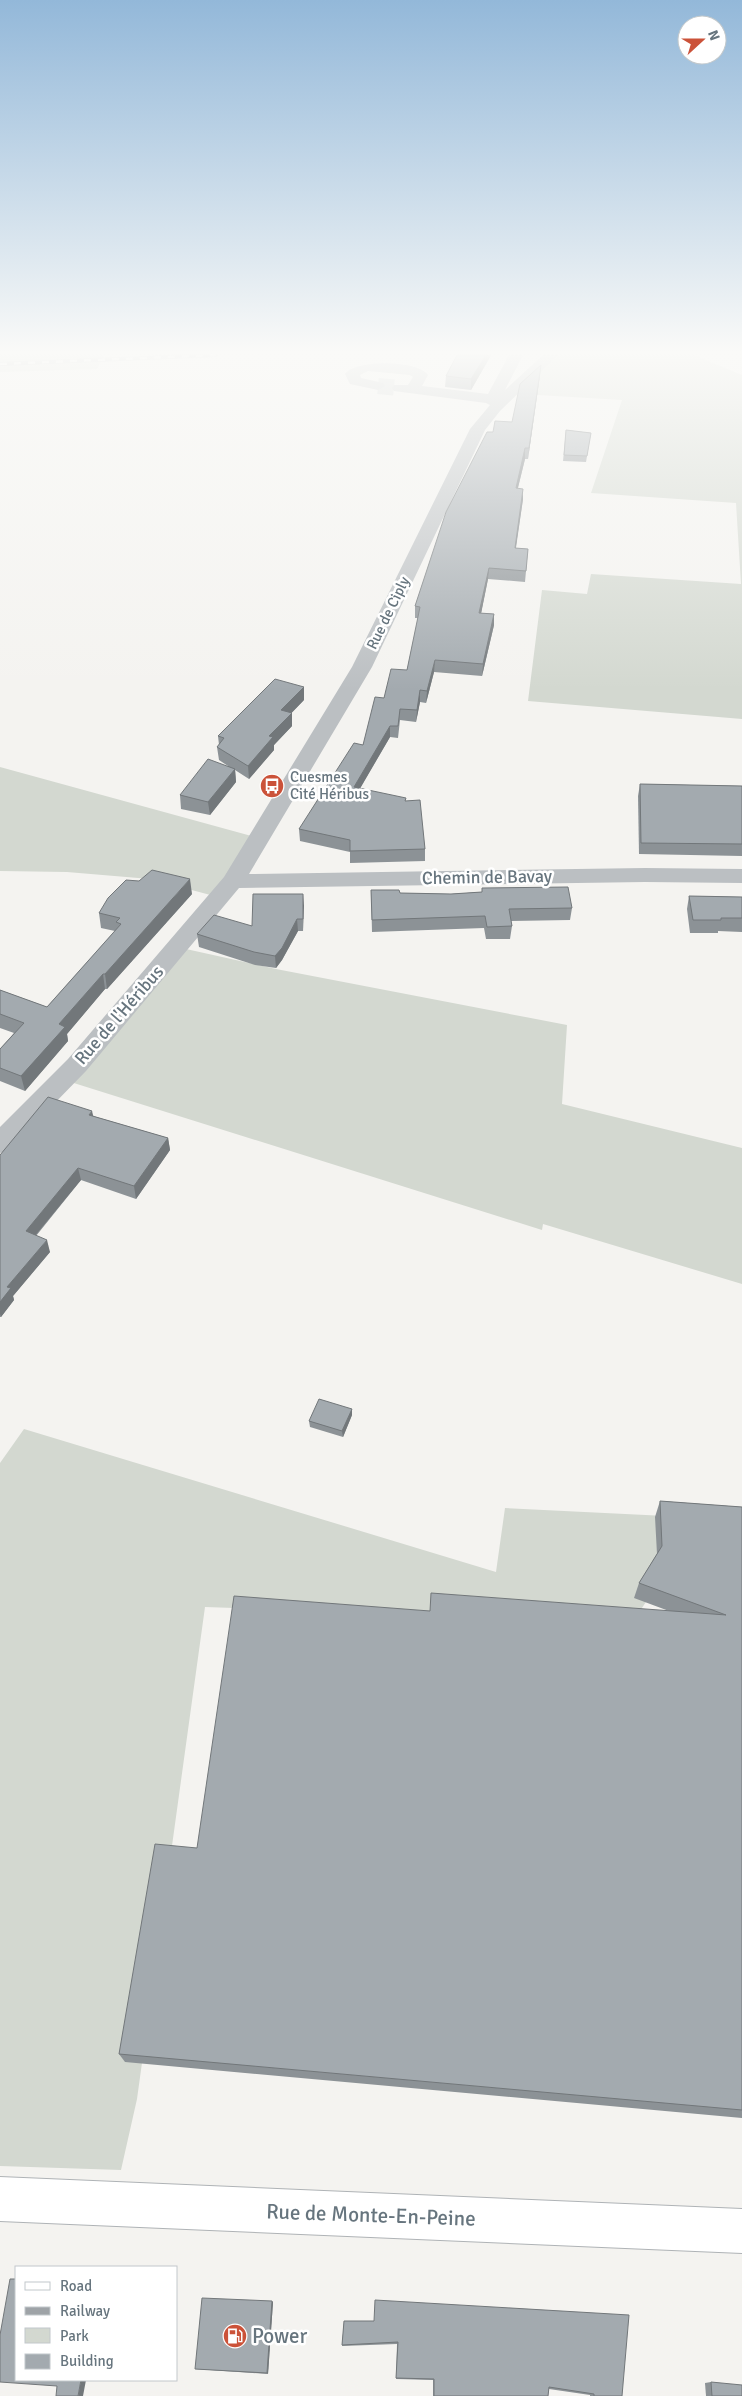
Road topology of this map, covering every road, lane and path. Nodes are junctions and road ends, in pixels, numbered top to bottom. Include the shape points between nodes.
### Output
1 (459, 467) edge
2 (742, 876) edge
3 (233, 881) junction
4 (0, 1143) edge
5 (0, 2199) edge
6 (742, 2230) edge

1 - 3 street, Rue de Ciply via 362,666
2 - 3 street, Chemin de Bavay
3 - 4 street, Rue de l'Héribus via 77,1065
5 - 6 main road, Rue de Monte-En-Peine

